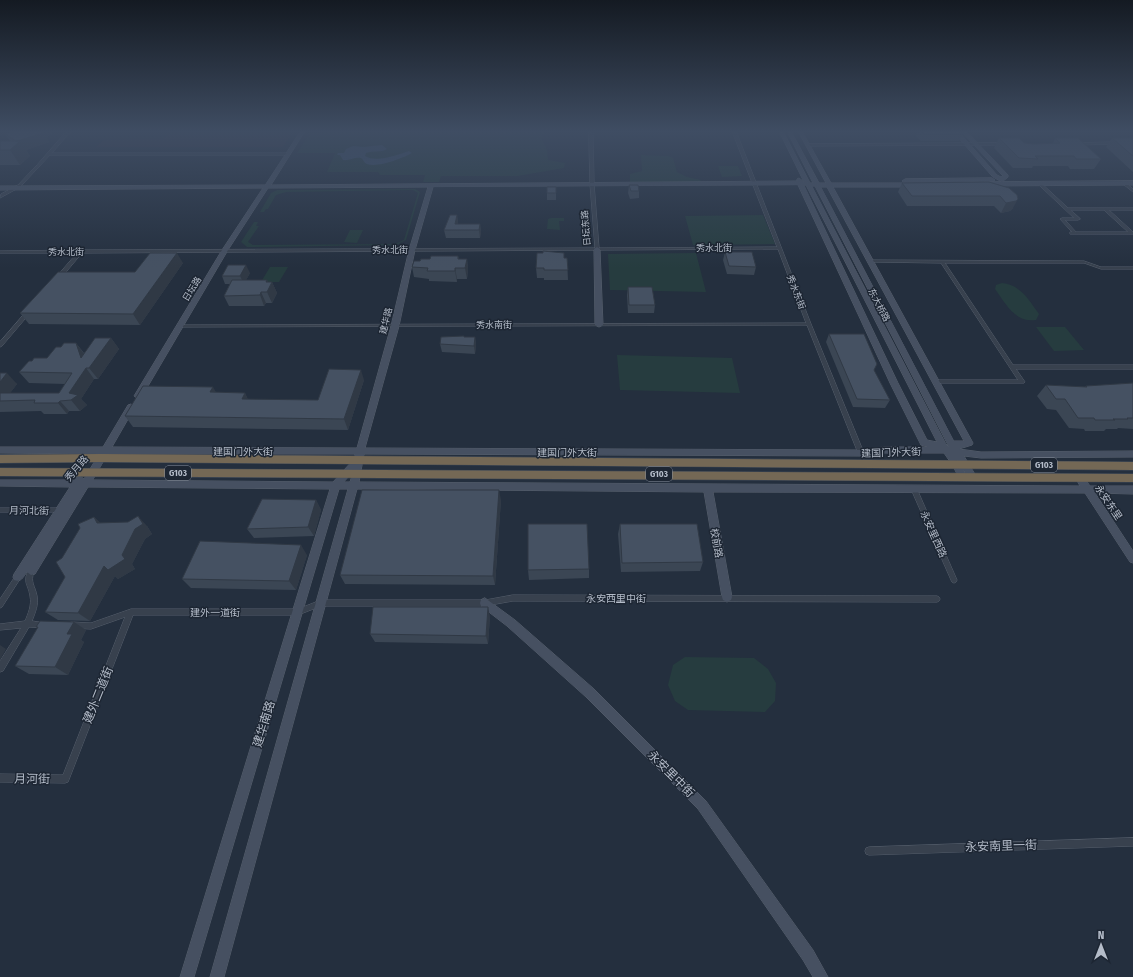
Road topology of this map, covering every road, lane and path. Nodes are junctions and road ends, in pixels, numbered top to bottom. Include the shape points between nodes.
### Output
1 (28, 177) edge
2 (274, 177) edge
3 (592, 177) edge
4 (751, 177) edge
5 (800, 177) edge
6 (813, 177) edge
7 (825, 177) edge
8 (996, 177) edge
9 (1005, 177) edge
10 (1002, 180) junction
11 (1133, 180) edge
12 (802, 181) junction
13 (816, 183) junction
14 (829, 183) junction
15 (1124, 183) junction
16 (1133, 183) edge
17 (592, 184) junction
18 (754, 184) junction
19 (1040, 184) junction
20 (268, 186) junction
21 (432, 186) junction
22 (0, 188) edge
23 (17, 188) junction
24 (1133, 191) edge
25 (0, 197) edge
26 (1067, 209) junction
27 (1105, 209) junction
28 (1133, 209) edge
29 (1132, 233) edge
30 (779, 248) junction
31 (597, 249) junction
32 (225, 250) junction
33 (412, 250) junction
34 (0, 252) edge
35 (81, 252) junction
36 (871, 261) junction
37 (942, 262) junction
38 (1133, 268) edge
39 (56, 280) edge
40 (30, 310) edge
41 (809, 324) junction
42 (598, 325) junction
43 (180, 326) junction
44 (395, 326) junction
45 (0, 345) edge
46 (902, 365) junction
47 (1012, 367) junction
48 (1133, 367) edge
49 (936, 382) junction
50 (894, 383) junction
51 (950, 449) junction
52 (0, 450) edge
53 (861, 453) junction
54 (102, 454) junction
55 (688, 454) junction
56 (1133, 454) edge
57 (359, 456) junction
58 (0, 459) edge
59 (648, 462) junction
60 (961, 464) junction
61 (1133, 466) edge
62 (0, 472) edge
63 (351, 473) junction
64 (967, 476) junction
65 (1079, 477) junction
66 (85, 478) junction
67 (1133, 478) edge
68 (0, 483) edge
69 (336, 485) junction
70 (353, 485) junction
71 (708, 488) junction
72 (914, 489) junction
73 (1088, 489) junction
74 (1133, 490) edge
75 (0, 510) edge
76 (59, 510) junction
77 (1133, 559) edge
78 (31, 571) joint
79 (18, 577) joint
80 (954, 580) dead end
81 (726, 597) junction
82 (937, 599) dead end
83 (321, 603) junction
84 (485, 603) junction
85 (0, 605) edge
86 (132, 612) junction
87 (298, 612) junction
88 (26, 624) junction
89 (0, 627) edge
90 (0, 668) edge
91 (0, 778) edge
92 (64, 779) joint
93 (1133, 842) edge
94 (870, 851) dead end
95 (187, 977) edge
96 (217, 977) edge
97 (821, 977) edge

1 - 23 street
2 - 20 street, 日坛路
3 - 17 street, 日坛东路
4 - 18 street, 秀水东街
5 - 12 street, 东大桥路
6 - 13 street, 东大桥路
7 - 14 street
8 - 10 street
9 - 10 street
10 - 11 street
10 - 14 street
12 - 13 street
12 - 18 street
12 - 46 street, 东大桥路
12 - 50 street
13 - 14 street
13 - 51 street, 东大桥路
14 - 19 street
14 - 36 street
15 - 16 street
15 - 19 street
15 - 24 street
17 - 18 street
17 - 21 street
17 - 31 street, 日坛东路
18 - 30 street, 秀水东街
19 - 26 street
20 - 21 street
20 - 23 street
20 - 32 street, 日坛路
21 - 33 street, 建华路
22 - 23 street
23 - 25 street
26 - 27 street
26 - 29 street via 1078,219 1062,219 1073,233
27 - 28 street
27 - 29 street
30 - 31 street, 秀水北街
30 - 41 street, 秀水东街
31 - 33 street, 秀水北街
31 - 42 street, 日坛东路
32 - 33 street, 秀水北街
32 - 35 street, 秀水北街
32 - 43 street, 日坛路
33 - 44 street, 建华路
34 - 35 street, 秀水北街
35 - 39 street
36 - 37 street
36 - 49 street
37 - 38 street via 1084,262 1100,268
37 - 47 street
40 - 45 street
41 - 42 street, 秀水南街
41 - 53 street, 秀水东街
42 - 44 street, 秀水南街
43 - 44 street, 秀水南街
43 - 54 street, 日坛路
44 - 57 street, 建华路
46 - 50 street
46 - 51 street, 东大桥路
47 - 48 street
47 - 49 street via 1022,382
49 - 51 street via 969,443
50 - 51 street via 924,443
51 - 53 street, 建国门外大街
51 - 56 street, 建国门外大街 via 981,455
51 - 60 street, 东大桥路
52 - 54 street, 建国门外大街
53 - 55 street, 建国门外大街
54 - 57 highway, 建国门外大街 / G103
54 - 58 highway, 建国门外大街 / G103
54 - 66 street, 秀月路
55 - 57 street, 建国门外大街
55 - 59 street
57 - 59 highway, 建国门外大街 / G103
57 - 63 street, 建华路
59 - 60 highway, 建国门外大街 / G103
60 - 61 highway, 建国门外大街 / G103
60 - 64 street, 东大桥路
62 - 66 highway, G103
63 - 64 highway, G103
63 - 66 highway, G103
63 - 69 street, 建华南路
63 - 70 street, 建华南路
64 - 65 highway, G103
65 - 67 highway, G103
65 - 73 street, 永安东里
66 - 68 street
66 - 69 street
66 - 76 street, 秀月路
66 - 78 street, 秀月路
69 - 70 street
69 - 87 street, 建华南路
70 - 71 street
70 - 83 street, 建华南路
71 - 72 street
71 - 81 street, 校前路
72 - 73 street
72 - 80 street, 永安里西路
73 - 74 street
73 - 77 street, 永安东里
75 - 76 street, 月河北街
76 - 79 street, 秀月路
78 - 88 street via 28,582 34,600
79 - 85 street, 秀月路
81 - 82 street, 永安西里中街
81 - 84 street, 永安西里中街 via 513,598
83 - 84 street, 永安西里中街
83 - 87 street, 永安西里中街
83 - 96 street, 建华南路
84 - 97 street, 永安里中街 via 512,623 590,693 702,805
86 - 87 street, 建外一道街
86 - 88 street, 建外一道街 via 91,626
86 - 92 street, 建外二道街
87 - 95 street, 建华南路
88 - 89 street, 建外一道街
88 - 90 street
91 - 92 street, 月河街
93 - 94 street, 永安南里一街

